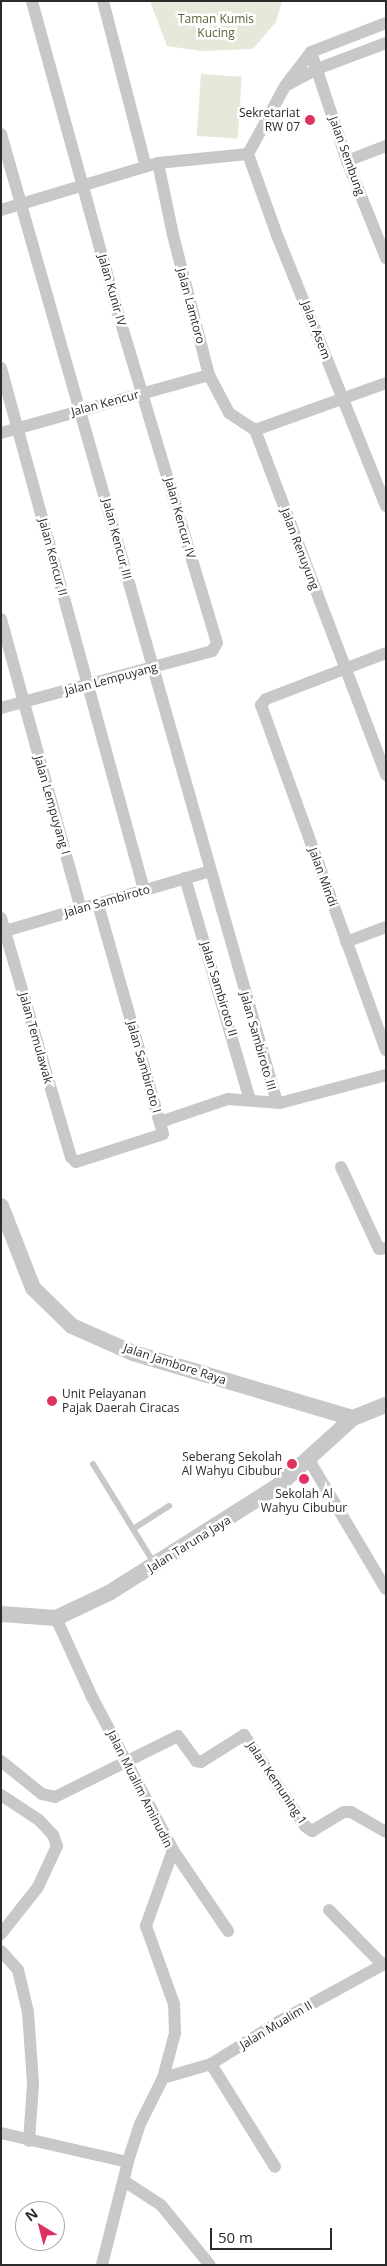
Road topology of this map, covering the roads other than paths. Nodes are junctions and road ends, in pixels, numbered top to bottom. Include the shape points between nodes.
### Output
1 (32, 1) edge
2 (102, 1) edge
3 (386, 23) edge
4 (386, 43) edge
5 (311, 52) junction
6 (317, 70) junction
7 (285, 86) junction
8 (1, 134) edge
9 (386, 146) edge
10 (248, 154) junction
11 (347, 161) junction
12 (152, 165) junction
13 (84, 185) junction
14 (22, 204) junction
15 (1, 210) edge
16 (386, 258) edge
17 (1, 368) edge
18 (209, 375) junction
19 (386, 383) edge
20 (144, 393) junction
21 (343, 401) junction
22 (82, 409) junction
23 (18, 428) junction
24 (255, 430) junction
25 (1, 433) edge
26 (386, 506) edge
27 (1, 619) edge
28 (217, 643) joint
29 (386, 652) edge
30 (153, 668) junction
31 (344, 669) junction
32 (87, 685) junction
33 (23, 702) junction
34 (1, 708) edge
35 (386, 775) edge
36 (210, 871) junction
37 (185, 878) junction
38 (144, 890) junction
39 (98, 904) junction
40 (81, 909) junction
41 (1, 918) edge
42 (386, 927) edge
43 (5, 931) junction
44 (346, 942) junction
45 (386, 1050) edge
46 (386, 1076) edge
47 (250, 1100) junction
48 (277, 1102) junction
49 (160, 1122) junction
50 (71, 1157) joint
51 (341, 1167) dead end
52 (1, 1206) edge
53 (386, 1248) edge
54 (386, 1405) edge
55 (353, 1418) junction
56 (309, 1460) junction
57 (93, 1464) dead end
58 (169, 1506) dead end
59 (133, 1529) junction
60 (155, 1565) junction
61 (386, 1589) edge
62 (1, 1614) edge
63 (56, 1618) junction
64 (125, 1760) junction
65 (1, 1761) edge
66 (1, 1795) edge
67 (386, 1832) edge
68 (173, 1850) junction
69 (329, 1910) dead end
70 (228, 1931) dead end
71 (1, 1934) edge
72 (5, 1955) edge
73 (384, 1964) edge
74 (211, 2064) junction
75 (162, 2078) junction
76 (1, 2133) edge
77 (29, 2141) junction
78 (128, 2162) junction
79 (274, 2167) dead end
80 (124, 2181) junction
81 (102, 2265) edge
82 (210, 2265) edge

1 - 13 street, Jalan Kunir IV
2 - 12 street, Jalan Lamtoro
3 - 5 street
4 - 6 street
5 - 6 street, Jalan Sembung
5 - 7 street
6 - 7 street
6 - 11 street, Jalan Sembung
7 - 10 street
8 - 14 street, Jalan Kencur III
9 - 11 street
10 - 12 street
10 - 21 street, Jalan Asem
11 - 16 street, Jalan Sembung
12 - 13 street
12 - 18 street, Jalan Lamtoro
13 - 14 street
13 - 20 street, Jalan Kunir IV via 112,292
14 - 15 street
14 - 22 street, Jalan Kencur III
17 - 23 street, Jalan Kencur II
18 - 20 street, Jalan Kencur
18 - 24 street, Jalan Lamtoro via 229,413
19 - 21 street
20 - 22 street, Jalan Kencur
20 - 28 street, Jalan Kencur IV
21 - 24 street
21 - 26 street, Jalan Asem
22 - 23 street, Jalan Kencur
22 - 30 street, Jalan Kencur III
23 - 25 street, Jalan Kencur
23 - 32 street, Jalan Kencur II
24 - 31 street, Jalan Renuyung
27 - 33 street, Jalan Lempuyang I
28 - 30 street, Jalan Lempuyang via 212,651
29 - 31 street
30 - 32 street, Jalan Lempuyang
30 - 36 street, Jalan Kencur III
31 - 35 street, Jalan Renuyung
31 - 44 street, Jalan Mindi via 266,699 261,704
32 - 33 street, Jalan Lempuyang
32 - 38 street, Jalan Kencur II
33 - 34 street, Jalan Lempuyang
33 - 40 street, Jalan Lempuyang I
36 - 37 street, Jalan Sambiroto
36 - 48 street, Jalan Sambiroto III
37 - 38 street, Jalan Sambiroto
37 - 47 street, Jalan Sambiroto II
38 - 39 street, Jalan Sambiroto
39 - 40 street, Jalan Sambiroto
39 - 49 street, Jalan Sambiroto I
40 - 43 street, Jalan Sambiroto
41 - 43 street, Jalan Temulawak
42 - 44 street
43 - 50 street, Jalan Temulawak
44 - 45 street, Jalan Mindi
46 - 48 street, Jalan Sambiroto III
47 - 48 street
47 - 49 street via 228,1099
49 - 50 street, Jalan Sambiroto I via 163,1133 159,1138 76,1162
51 - 53 street via 378,1249
52 - 55 street, Jalan Jambore Raya via 33,1288 72,1326 133,1352
54 - 55 street
55 - 56 street, Jalan Taruna Jaya
56 - 60 street, Jalan Taruna Jaya via 237,1514
56 - 61 street
57 - 59 lane
58 - 59 lane
59 - 60 lane
60 - 63 street, Jalan Taruna Jaya via 109,1593
62 - 63 street, Jalan Taruna Jaya
63 - 64 street, Jalan Mualim Aminudin
64 - 65 street via 55,1797 42,1794
64 - 67 street, Jalan Kemuning 1 via 180,1736 196,1761 202,1762 244,1736 305,1826 312,1830 344,1812 351,1812
64 - 68 street, Jalan Mualim Aminudin
66 - 71 street via 38,1820 53,1835 57,1846 38,1887
68 - 70 street
68 - 75 street, Jalan Mualim Aminudin via 146,1926 177,2021
69 - 73 street
72 - 77 street via 21,1978 29,2020 33,2084
73 - 74 street, Jalan Mualim II via 280,2021
74 - 75 street, Jalan Mualim II
74 - 79 street
75 - 78 street, Jalan Mualim Aminudin via 140,2124
76 - 77 street
77 - 78 street
78 - 80 street, Jalan Mualim Aminudin
80 - 81 street, Jalan Mualim Aminudin
80 - 82 street via 161,2205

